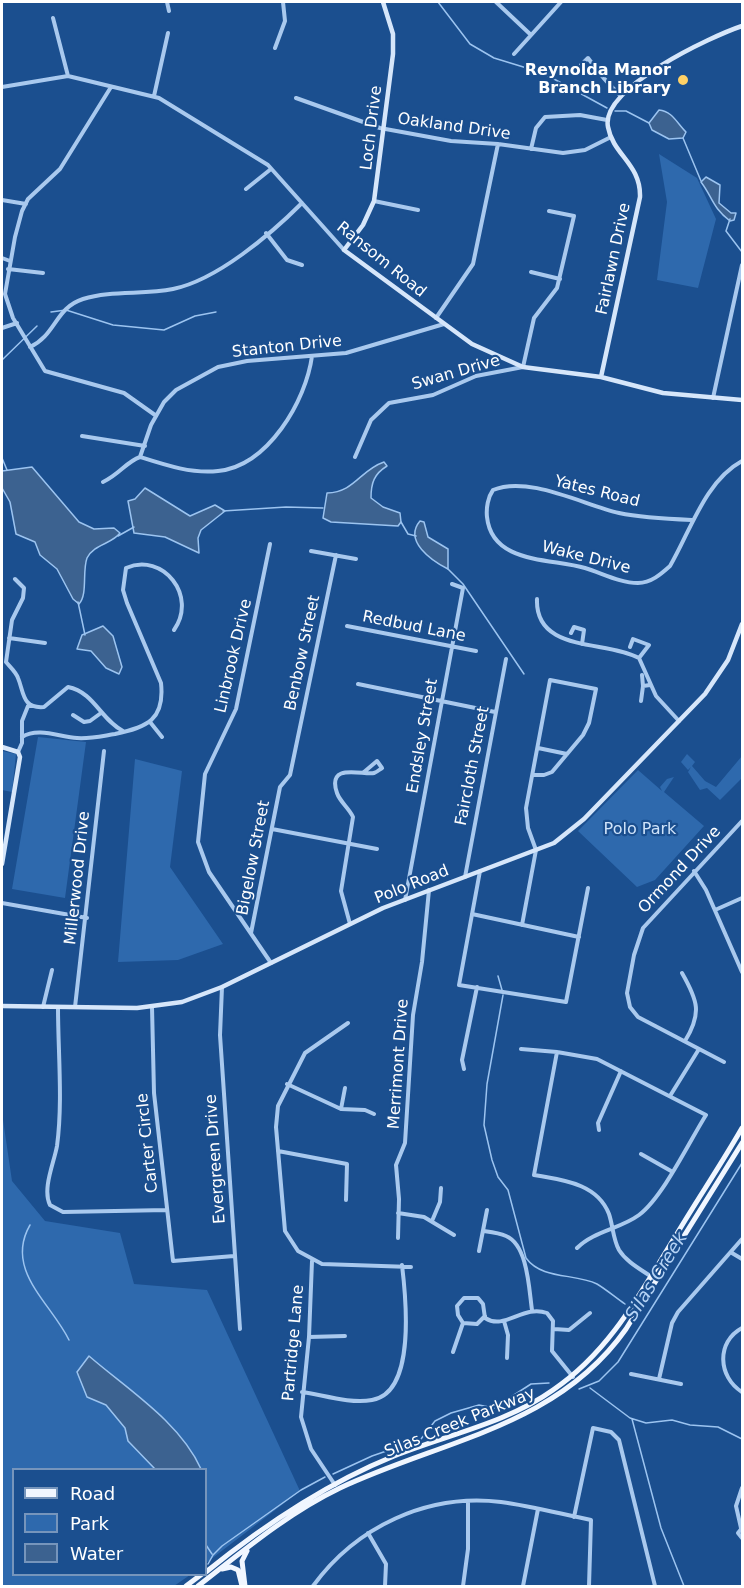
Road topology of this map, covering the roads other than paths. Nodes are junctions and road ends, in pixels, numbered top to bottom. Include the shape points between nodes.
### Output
1 (167, 2) edge
2 (284, 2) edge
3 (384, 2) edge
4 (496, 2) edge
5 (561, 2) edge
6 (170, 10) dead end
7 (53, 18) dead end
8 (742, 26) edge
9 (168, 33) dead end
10 (531, 35) junction
11 (275, 48) dead end
12 (514, 54) dead end
13 (593, 65) dead end
14 (68, 76) junction
15 (2, 87) edge
16 (111, 87) junction
17 (154, 96) junction
18 (621, 96) junction
19 (296, 98) dead end
20 (608, 119) junction
21 (384, 129) junction
22 (611, 137) junction
23 (498, 144) junction
24 (531, 149) junction
25 (272, 169) junction
26 (246, 189) dead end
27 (2, 200) edge
28 (374, 201) junction
29 (302, 203) junction
30 (26, 204) junction
31 (418, 210) dead end
32 (549, 211) dead end
33 (266, 233) junction
34 (344, 250) junction
35 (2, 258) edge
36 (10, 261) junction
37 (302, 265) dead end
38 (742, 265) edge
39 (8, 268) junction
40 (531, 272) dead end
41 (43, 273) dead end
42 (560, 279) junction
43 (435, 319) junction
44 (17, 323) junction
45 (444, 324) junction
46 (2, 328) edge
47 (30, 347) junction
48 (312, 356) junction
49 (523, 368) junction
50 (601, 377) junction
51 (713, 399) junction
52 (742, 400) edge
53 (155, 415) junction
54 (82, 436) dead end
55 (145, 446) junction
56 (140, 457) junction
57 (356, 457) dead end
58 (742, 461) edge
59 (103, 482) dead end
60 (496, 489) joint
61 (693, 520) junction
62 (270, 544) dead end
63 (311, 551) dead end
64 (336, 555) junction
65 (356, 559) dead end
66 (15, 579) dead end
67 (452, 584) dead end
68 (537, 599) dead end
69 (742, 624) edge
70 (347, 626) dead end
71 (174, 630) dead end
72 (572, 633) dead end
73 (9, 638) junction
74 (45, 643) dead end
75 (582, 644) junction
76 (451, 646) junction
77 (630, 647) dead end
78 (476, 651) dead end
79 (639, 658) junction
80 (506, 659) dead end
81 (642, 675) dead end
82 (358, 684) dead end
83 (650, 685) junction
84 (643, 686) junction
85 (441, 701) junction
86 (641, 701) dead end
87 (33, 706) junction
88 (495, 712) junction
89 (101, 713) junction
90 (73, 715) dead end
91 (679, 721) junction
92 (150, 722) junction
93 (124, 732) junction
94 (162, 736) dead end
95 (22, 737) junction
96 (2, 747) edge
97 (538, 748) junction
98 (104, 751) dead end
99 (18, 752) junction
100 (567, 754) junction
101 (294, 756) joint
102 (364, 772) dead end
103 (533, 775) junction
104 (742, 821) edge
105 (272, 829) junction
106 (349, 843) junction
107 (377, 849) dead end
108 (536, 850) junction
109 (2, 864) edge
110 (694, 871) junction
111 (480, 872) junction
112 (465, 877) junction
113 (588, 888) dead end
114 (429, 890) junction
115 (742, 898) edge
116 (405, 900) junction
117 (2, 903) edge
118 (715, 910) junction
119 (472, 914) junction
120 (87, 918) junction
121 (350, 924) junction
122 (522, 925) junction
123 (251, 933) junction
124 (579, 937) junction
125 (740, 961) edge
126 (271, 963) junction
127 (52, 970) dead end
128 (742, 972) edge
129 (682, 974) dead end
130 (222, 987) junction
131 (477, 987) junction
132 (2, 1006) edge
133 (43, 1007) junction
134 (58, 1007) junction
135 (75, 1007) junction
136 (152, 1007) junction
137 (348, 1023) dead end
138 (685, 1041) junction
139 (521, 1049) dead end
140 (699, 1049) junction
141 (557, 1052) junction
142 (724, 1062) dead end
143 (464, 1069) dead end
144 (621, 1071) junction
145 (287, 1084) junction
146 (345, 1088) dead end
147 (670, 1096) junction
148 (341, 1109) junction
149 (374, 1114) dead end
150 (742, 1128) edge
151 (599, 1130) dead end
152 (742, 1143) edge
153 (278, 1151) junction
154 (641, 1154) dead end
155 (671, 1171) junction
156 (441, 1188) dead end
157 (346, 1200) dead end
158 (167, 1210) junction
159 (487, 1210) dead end
160 (398, 1213) junction
161 (432, 1221) junction
162 (612, 1229) junction
163 (483, 1231) junction
164 (453, 1234) dead end
165 (398, 1238) dead end
166 (742, 1239) edge
167 (577, 1248) dead end
168 (479, 1251) dead end
169 (732, 1253) junction
170 (234, 1256) junction
171 (742, 1258) edge
172 (312, 1261) junction
173 (402, 1265) junction
174 (411, 1268) dead end
175 (653, 1277) junction
176 (532, 1310) junction
177 (590, 1313) dead end
178 (485, 1316) junction
179 (504, 1321) junction
180 (463, 1323) junction
181 (742, 1328) edge
182 (240, 1329) dead end
183 (554, 1329) junction
184 (345, 1336) dead end
185 (309, 1337) junction
186 (453, 1352) dead end
187 (507, 1358) dead end
188 (631, 1374) dead end
189 (572, 1376) junction
190 (659, 1379) junction
191 (577, 1382) junction
192 (681, 1384) dead end
193 (302, 1392) junction
194 (742, 1392) edge
195 (336, 1486) junction
196 (742, 1488) edge
197 (468, 1501) junction
198 (538, 1509) junction
199 (574, 1516) junction
200 (742, 1528) edge
201 (368, 1533) junction
202 (742, 1538) edge
203 (252, 1545) junction
204 (220, 1569) junction
205 (207, 1571) edge
206 (201, 1576) edge
207 (186, 1587) edge
208 (198, 1587) edge
209 (243, 1587) edge
210 (313, 1587) edge
211 (385, 1587) edge
212 (463, 1587) edge
213 (523, 1587) edge
214 (589, 1587) edge
215 (655, 1587) edge

1 - 6 street
2 - 11 street via 285,21
3 - 21 street, Loch Drive via 393,34
4 - 10 street
5 - 10 street
7 - 14 street
8 - 18 street via 693,47
9 - 17 street
10 - 12 street
13 - 18 street
14 - 15 street, Ransom Road
14 - 16 street, Ransom Road
16 - 17 street, Ransom Road
16 - 30 street via 60,169
17 - 25 street, Ransom Road
18 - 20 street
19 - 21 street, Oakland Drive
20 - 22 street, Fairlawn Drive
20 - 24 street via 580,115 545,117 536,128
21 - 23 street, Oakland Drive via 451,141
21 - 28 street, Loch Drive
22 - 24 street, Oakland Drive via 572,153
22 - 50 street, Fairlawn Drive via 638,176 640,197
23 - 24 street, Oakland Drive
23 - 43 street via 473,264
25 - 26 street
25 - 29 street, Ransom Road
27 - 30 street
28 - 31 street
28 - 34 street, Loch Drive via 363,225
29 - 33 street
29 - 34 street, Ransom Road
30 - 36 street
32 - 42 street via 574,216
33 - 37 street via 287,260
33 - 47 street via 219,270 190,284 145,293 84,298 73,303 62,312 43,341
34 - 43 street, Ransom Road
35 - 36 street
36 - 39 street
38 - 51 street
39 - 41 street
39 - 44 street via 5,294
40 - 42 street
42 - 49 street via 554,296 534,318
43 - 45 street, Ransom Road
44 - 46 street
44 - 47 street
45 - 48 street, Stanton Drive via 362,350
45 - 49 street, Ransom Road via 487,353
47 - 53 street via 45,371 124,393
48 - 53 street, Stanton Drive via 218,367 176,390
48 - 56 street via 306,385 293,414 241,464 211,471 179,468
49 - 50 street, Ransom Road
49 - 57 street, Swan Drive via 476,376 433,395 389,403 370,420
50 - 51 street, Ransom Road via 659,393
51 - 52 street, Ransom Road
53 - 55 street, Stanton Drive
54 - 55 street
55 - 56 street, Stanton Drive
56 - 59 street via 130,460 117,476
58 - 61 street, Wake Drive via 725,474
60 - 61 street, Yates Road via 511,486 540,490 620,513
60 - 61 street, Wake Drive via 490,494 486,511 488,526 507,551 639,583 660,575 670,566
62 - 123 street, Linbrook Drive via 236,709 205,774 198,842 209,872
63 - 64 street
64 - 65 street
64 - 101 street, Benbow Street
66 - 73 street via 24,588 23,598 12,620
67 - 76 street, Endsley Street via 463,588
68 - 75 street via 541,622 562,638
69 - 91 street, Polo Road via 720,674
70 - 76 street, Redbud Lane
71 - 92 street via 183,604 175,581 154,568 126,568 123,590 161,683 159,708
72 - 75 street via 574,627 584,630
73 - 74 street
73 - 87 street via 6,662 19,679 23,697
75 - 79 street
76 - 78 street, Redbud Lane
76 - 85 street, Endsley Street
77 - 79 street via 633,639 649,645
79 - 83 street
80 - 88 street, Faircloth Street
81 - 84 street
82 - 85 street
83 - 84 street
83 - 91 street
84 - 86 street
85 - 88 street
85 - 116 street, Endsley Street
87 - 89 street via 44,707 68,687 81,689
87 - 95 street via 24,712
88 - 112 street, Faircloth Street
89 - 90 street via 84,722
89 - 93 street
91 - 108 street, Polo Road via 572,830
92 - 93 street
92 - 94 street
93 - 95 street via 91,738 31,732
95 - 99 street
96 - 99 street
97 - 100 street
97 - 100 street via 550,680 596,689 588,728
97 - 103 street
98 - 120 street, Millerwood Drive
99 - 109 street via 19,768
100 - 103 street via 549,774
101 - 105 street, Bigelow Street via 290,775 280,787
102 - 106 street via 342,773 336,785 339,799 353,815
103 - 108 street via 526,812
104 - 110 street, Ormond Drive
105 - 106 street
105 - 123 street, Bigelow Street
106 - 107 street
106 - 121 street via 341,891
108 - 111 street, Polo Road
108 - 122 street
110 - 118 street
110 - 138 street, Ormond Drive via 643,928 627,993 630,1007 638,1017
111 - 112 street, Polo Road
111 - 119 street
112 - 114 street, Polo Road
113 - 124 street
114 - 116 street, Polo Road
114 - 160 street, Merrimont Drive via 413,1015 405,1143 396,1165
115 - 118 street
116 - 121 street, Polo Road
117 - 120 street
118 - 125 street
119 - 122 street
119 - 131 street via 459,985
120 - 135 street, Millerwood Drive
121 - 126 street, Polo Road
122 - 124 street
123 - 126 street, Linbrook Drive
124 - 131 street via 566,1002
125 - 128 street
126 - 130 street, Polo Road
127 - 133 street
129 - 138 street via 695,999 697,1013
130 - 136 street, Polo Road via 182,1002
130 - 170 street, Evergreen Drive via 220,1035
131 - 143 street via 462,1060
132 - 133 street, Polo Road
133 - 134 street, Polo Road
134 - 135 street, Polo Road
134 - 158 street, Carter Circle via 59,1112 47,1191 50,1205 63,1212
135 - 136 street, Polo Road
136 - 158 street, Carter Circle via 154,1093
137 - 145 street via 305,1053
138 - 140 street, Ormond Drive
139 - 141 street
140 - 142 street, Ormond Drive
140 - 147 street
141 - 144 street via 585,1056
141 - 162 street via 534,1175 586,1188 606,1209
144 - 147 street
144 - 151 street via 598,1122
145 - 148 street
145 - 153 street via 277,1113
146 - 148 street
147 - 155 street via 706,1115
148 - 149 street
150 - 175 main road, Silas Creek Parkway
152 - 175 main road, Silas Creek Parkway
153 - 157 street via 347,1164
153 - 172 street via 285,1231 292,1245
154 - 155 street
155 - 162 street via 646,1209
156 - 161 street
158 - 170 street via 173,1261
159 - 163 street
160 - 161 street
160 - 165 street, Merrimont Drive
161 - 164 street
162 - 167 street
162 - 175 street via 624,1257
163 - 168 street
163 - 176 street via 506,1236 514,1243 526,1269
166 - 169 street
169 - 171 street
169 - 190 street via 678,1312
170 - 182 street, Evergreen Drive
172 - 173 street via 336,1266
172 - 185 street, Partridge Lane
173 - 174 street
173 - 193 street via 404,1334 394,1387 367,1401
175 - 189 main road, Silas Creek Parkway via 607,1343
175 - 191 main road, Silas Creek Parkway via 616,1343
176 - 179 street
176 - 183 street via 550,1315
177 - 183 street via 569,1330
178 - 179 street
178 - 180 street via 477,1324
178 - 180 street via 482,1301 469,1296 457,1306
179 - 187 street
180 - 186 street
181 - 194 street via 725,1344 723,1364 733,1386
183 - 189 street via 552,1351
184 - 185 street
185 - 193 street, Partridge Lane
188 - 190 street
189 - 191 street
189 - 195 main road, Silas Creek Parkway via 531,1403 395,1456
190 - 192 street
191 - 195 main road, Silas Creek Parkway via 528,1414
193 - 195 street, Partridge Lane via 301,1417 309,1444
195 - 203 main road, Silas Creek Parkway
195 - 205 main road, Silas Creek Parkway via 289,1510
196 - 200 street via 736,1506
197 - 198 street
197 - 201 street via 416,1509
197 - 212 street
198 - 199 street
198 - 213 street
199 - 214 street via 591,1520
199 - 215 street via 593,1428 611,1432 619,1440
200 - 202 street via 738,1533
201 - 210 street via 335,1559
201 - 211 street via 386,1564
203 - 204 main road, Silas Creek Parkway
203 - 209 main road via 243,1559
204 - 208 main road, Silas Creek Parkway
204 - 209 main road via 238,1570
206 - 207 main road

